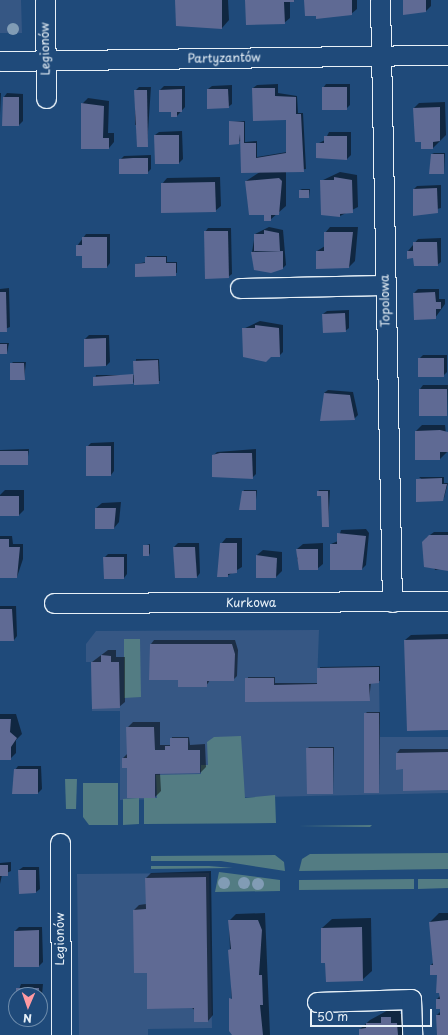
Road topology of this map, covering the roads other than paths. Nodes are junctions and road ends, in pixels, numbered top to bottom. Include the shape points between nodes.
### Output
1 (45, 0) edge
2 (380, 0) edge
3 (448, 55) edge
4 (380, 56) junction
5 (46, 60) junction
6 (0, 61) edge
7 (46, 98) dead end
8 (384, 285) junction
9 (240, 288) dead end
10 (448, 601) edge
11 (392, 602) junction
12 (54, 603) dead end
13 (60, 843) dead end
14 (317, 1002) dead end
15 (61, 1035) edge
16 (412, 1035) edge

1 - 5 street, Legionów
2 - 4 street, Topolowa
3 - 4 street, Partyzantów
4 - 5 street, Partyzantów
4 - 8 street, Topolowa
5 - 6 street, Partyzantów
5 - 7 street, Legionów
8 - 9 street
8 - 11 street, Topolowa
10 - 11 street, Kurkowa
11 - 12 street, Kurkowa
13 - 15 street, Legionów
14 - 16 street via 411,999

